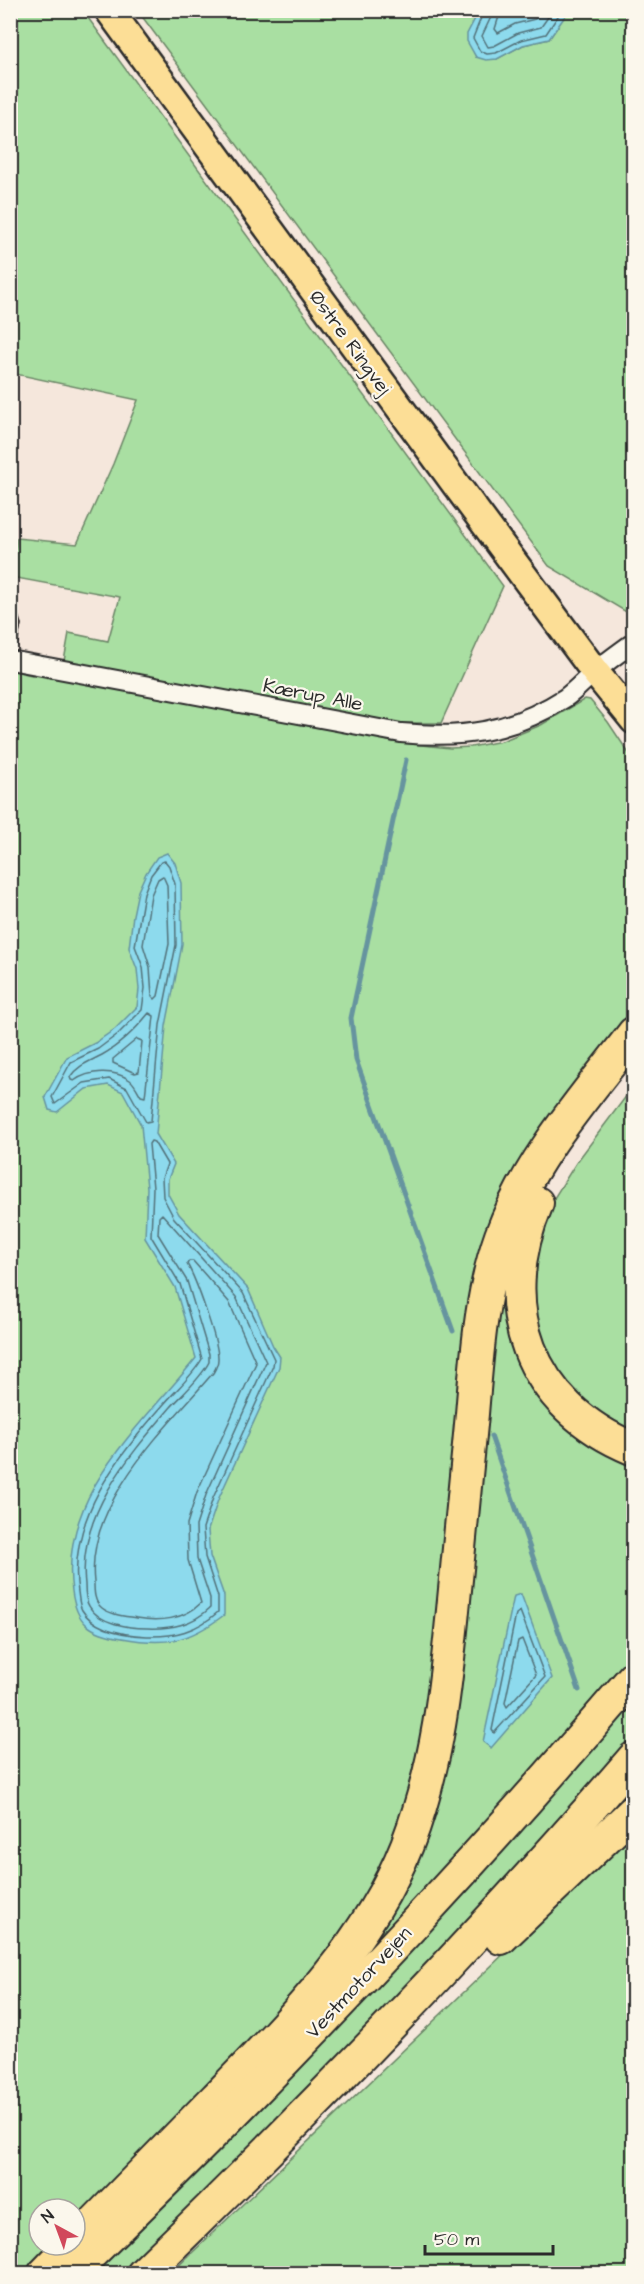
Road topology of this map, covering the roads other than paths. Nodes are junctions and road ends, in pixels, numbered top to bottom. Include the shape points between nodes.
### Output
1 (109, 10) edge
2 (633, 642) edge
3 (10, 660) edge
4 (595, 672) junction
5 (633, 720) edge
6 (633, 1033) edge
7 (633, 1067) edge
8 (633, 1449) edge
9 (633, 1677) edge
10 (633, 1758) edge
11 (633, 1811) edge
12 (273, 2147) junction
13 (87, 2231) edge
14 (61, 2257) edge
15 (44, 2274) edge
16 (70, 2274) edge
17 (143, 2274) edge

1 - 4 main road, Østre Ringvej
2 - 4 street
3 - 4 street, Kærup Alle via 430,736 460,736 516,723 567,697
4 - 5 main road, Østre Ringvej
6 - 13 highway via 545,1150 501,1237 490,1277 477,1359 445,1699 422,1804 406,1849 361,1931 324,1980 253,2060
7 - 8 highway via 576,1138 541,1196 523,1240 518,1276 519,1312 525,1338 549,1386 569,1410 596,1431
9 - 16 highway, Vestmotorvejen via 401,1937 227,2120
10 - 12 highway via 477,1936
11 - 12 highway via 375,2058
12 - 17 highway
14 - 15 highway

